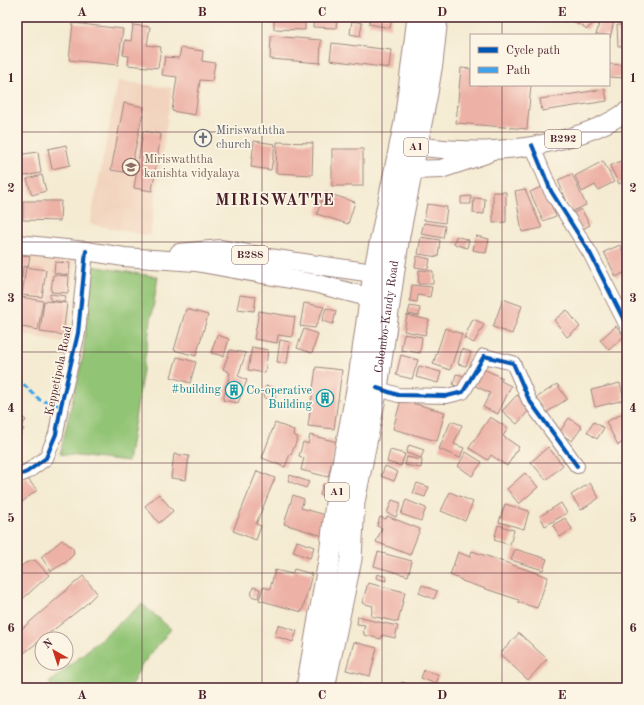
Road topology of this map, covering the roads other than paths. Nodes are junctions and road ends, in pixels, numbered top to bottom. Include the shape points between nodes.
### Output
1 (418, 17) edge
2 (437, 17) edge
3 (627, 112) edge
4 (408, 145) junction
5 (532, 145) junction
6 (494, 150) junction
7 (403, 169) junction
8 (17, 244) edge
9 (86, 251) junction
10 (124, 257) junction
11 (383, 275) junction
12 (379, 300) junction
13 (627, 326) edge
14 (377, 388) junction
15 (577, 466) dead end
16 (17, 476) edge
17 (330, 555) junction
18 (350, 558) junction
19 (307, 688) edge
20 (324, 688) edge

1 - 4 highway, Colombo-Kandy Road / A1 via 405,122
2 - 4 highway, Colombo-Kandy Road / A1 via 432,63
3 - 5 main road, B292 via 611,122 572,137
4 - 6 main road, B292
4 - 7 highway, Colombo-Kandy Road / A1
5 - 6 main road, B292
5 - 13 street via 551,191 590,253
6 - 7 main road, B292 via 440,169
7 - 11 highway, Colombo-Kandy Road / A1
8 - 9 main road, B288
9 - 10 main road, B288
9 - 16 street, Keppetipola Road via 78,333 56,434 46,458
10 - 11 main road, B288 via 221,249
10 - 12 main road, B288 via 196,262 318,284
11 - 12 highway, Colombo-Kandy Road / A1
12 - 14 highway, Colombo-Kandy Road / A1
12 - 17 highway, Colombo-Kandy Road / A1 via 357,391 337,494
14 - 15 street via 398,395 447,396 463,392 484,356 513,363 529,400
14 - 18 highway, Colombo-Kandy Road / A1 via 354,502
17 - 18 highway
17 - 19 highway, Colombo-Kandy Road / A1
18 - 20 highway, Colombo-Kandy Road / A1

